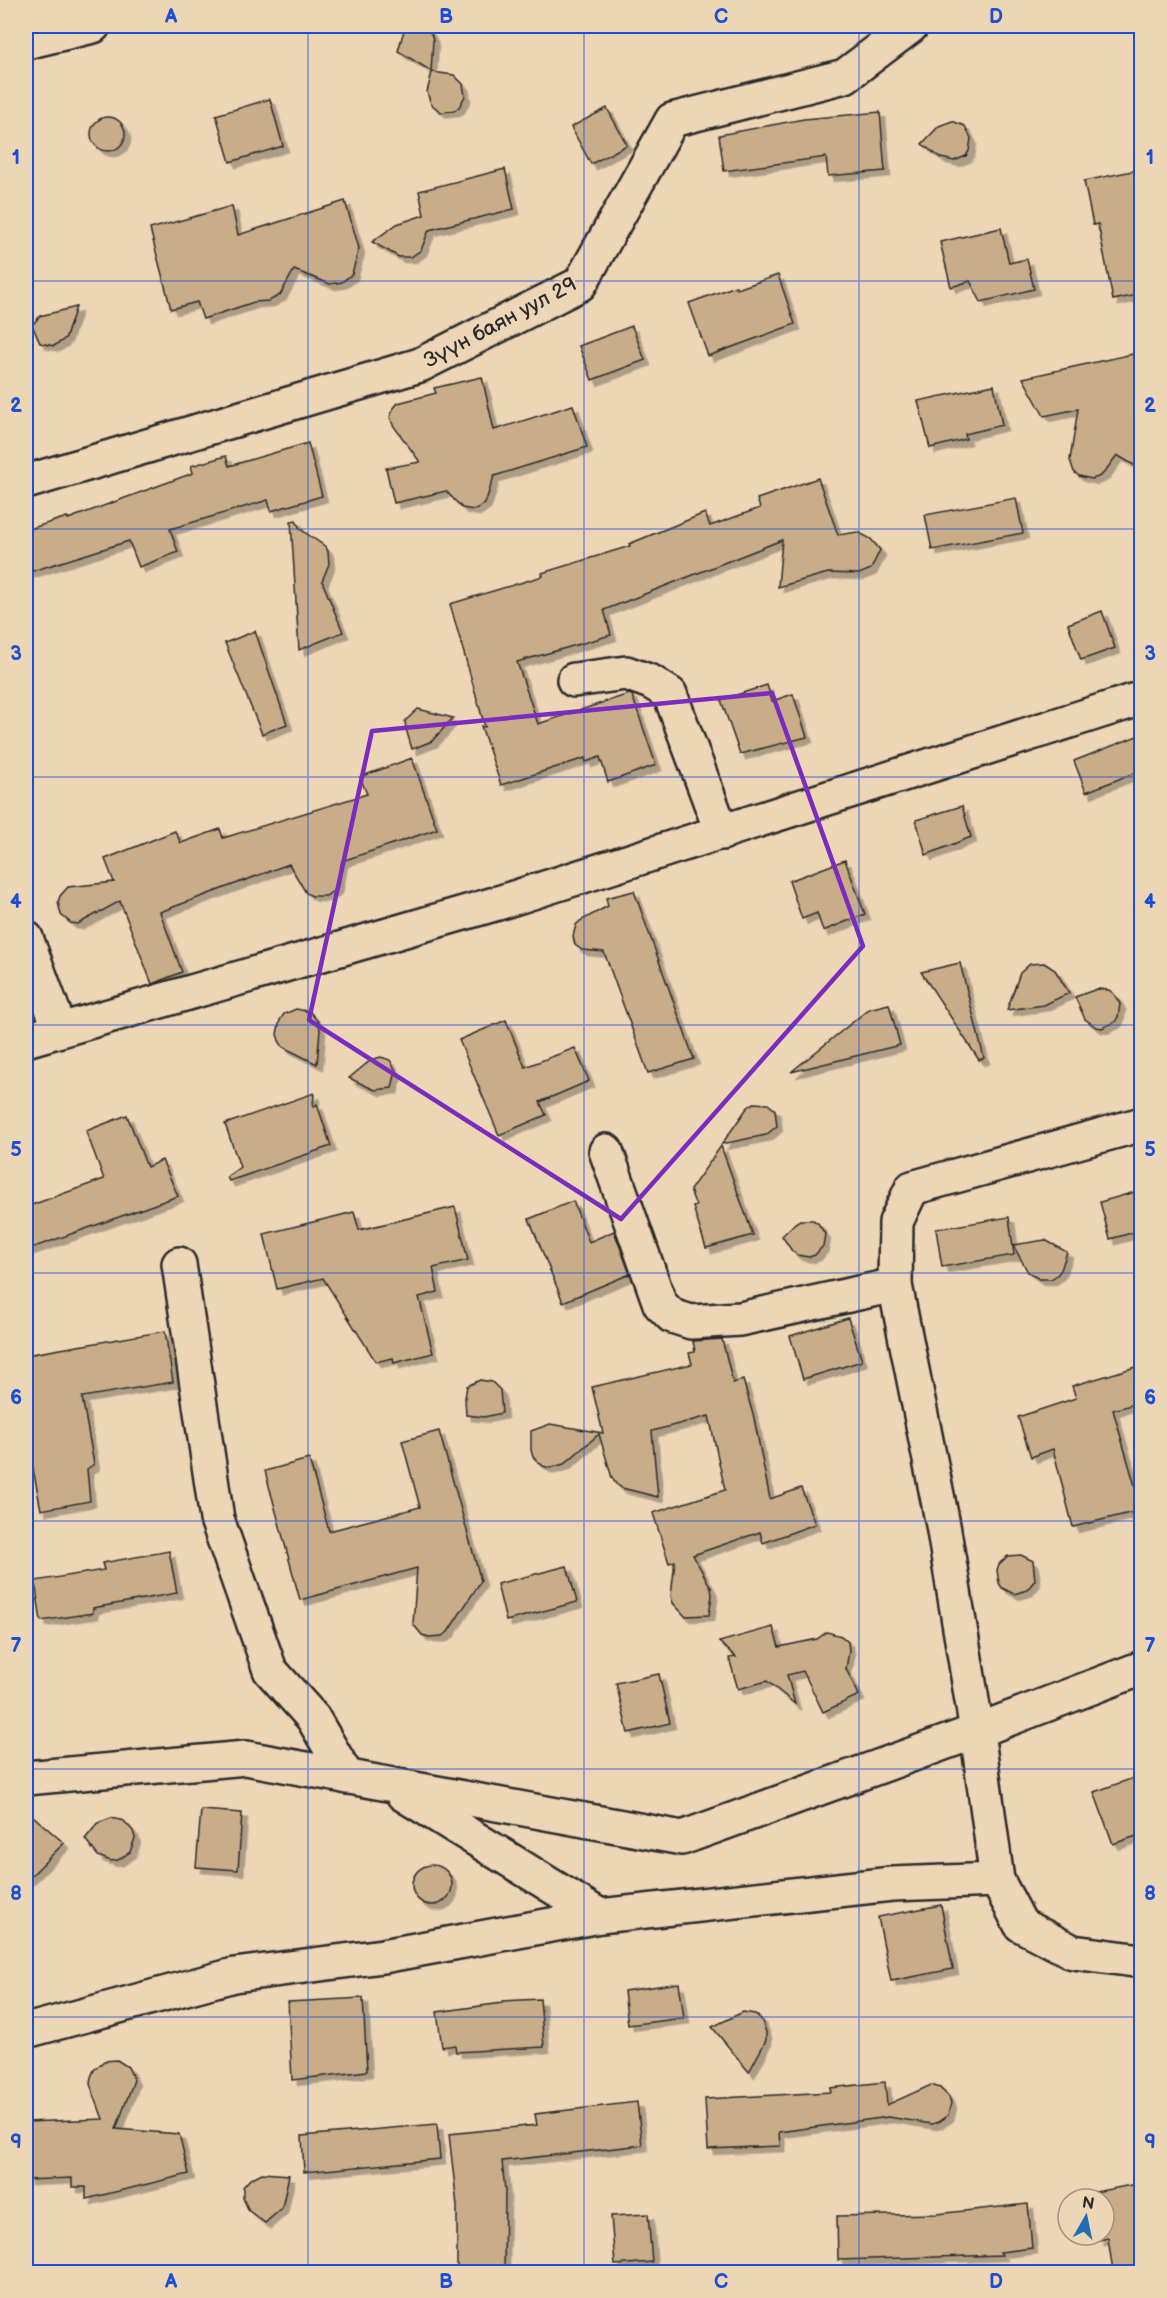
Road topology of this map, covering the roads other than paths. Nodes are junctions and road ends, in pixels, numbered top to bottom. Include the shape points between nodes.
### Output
1 (93, 26) edge
2 (911, 26) edge
3 (26, 42) edge
4 (26, 482) edge
5 (574, 680) dead end
6 (1142, 699) edge
7 (722, 832) junction
8 (26, 938) edge
9 (60, 1030) junction
10 (26, 1040) edge
11 (1142, 1124) edge
12 (606, 1151) dead end
13 (179, 1264) dead end
14 (895, 1285) junction
15 (1142, 1668) edge
16 (978, 1731) junction
17 (347, 1777) junction
18 (26, 1778) edge
19 (387, 1784) junction
20 (997, 1880) junction
21 (600, 1916) junction
22 (1132, 1954) edge
23 (26, 2031) edge

1 - 3 street
2 - 4 street, Зүүн баян уул 29 via 845,76 672,120 580,284 420,365
5 - 7 street via 626,673 669,694
6 - 7 street
7 - 9 street via 486,907
8 - 9 street
9 - 10 street
11 - 14 street via 912,1188 896,1222
12 - 14 street via 660,1304 672,1316 691,1322 740,1319
13 - 17 street via 217,1519 270,1670 313,1718
14 - 16 street via 943,1525
15 - 16 street
16 - 19 street via 682,1838
16 - 20 street
17 - 18 street via 246,1758
17 - 19 street
19 - 21 street
20 - 21 street via 892,1884
20 - 22 street via 1021,1925 1072,1952
21 - 23 street via 383,1956 234,1974

